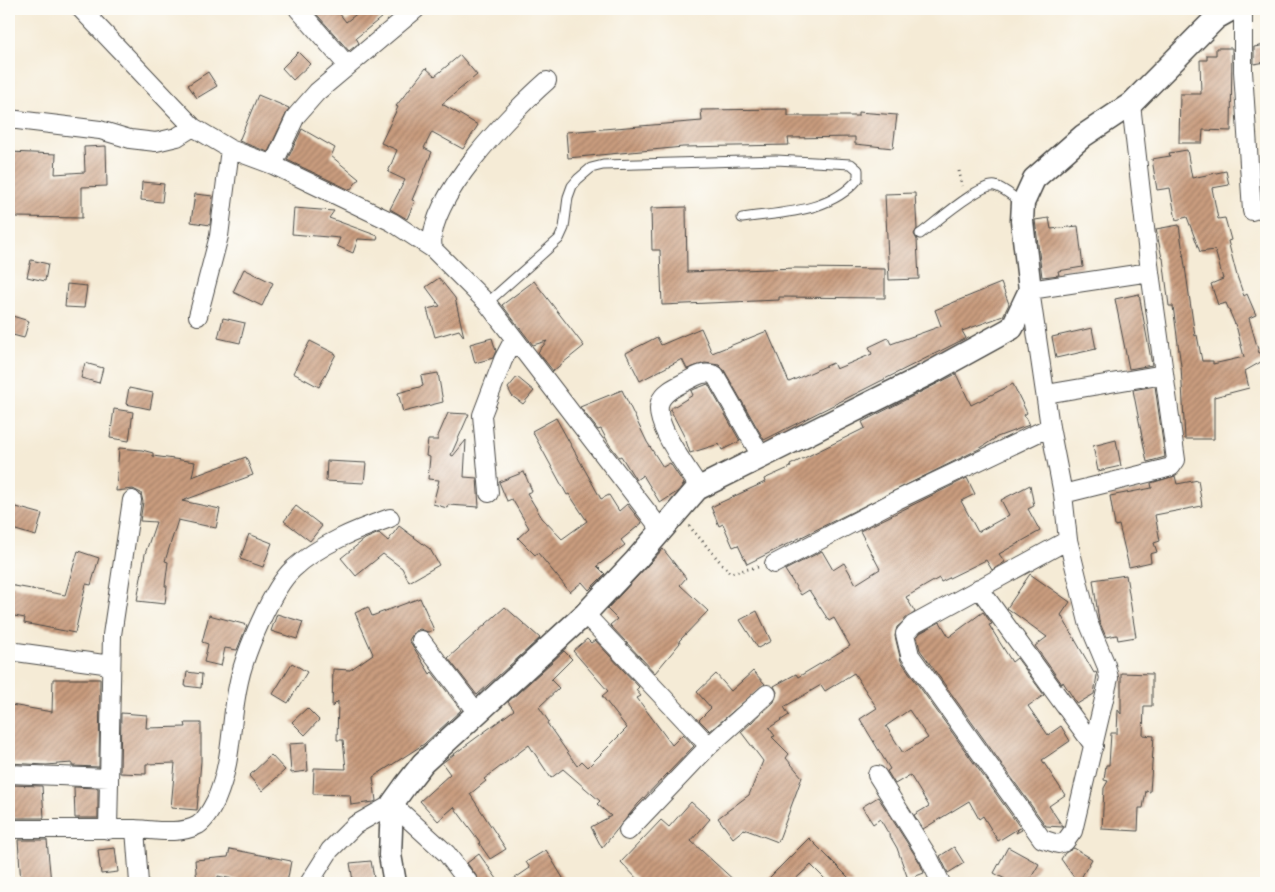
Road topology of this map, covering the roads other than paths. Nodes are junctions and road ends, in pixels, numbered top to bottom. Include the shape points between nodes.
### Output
1 (81, 9) edge
2 (298, 9) edge
3 (416, 9) edge
4 (1232, 9) edge
5 (1243, 9) edge
6 (348, 66) junction
7 (547, 81) dead end
8 (1131, 104) junction
9 (9, 119) edge
10 (193, 127) junction
11 (230, 149) junction
12 (273, 164) junction
13 (1023, 204) junction
14 (1252, 211) dead end
15 (742, 218) dead end
16 (920, 234) dead end
17 (433, 249) junction
18 (1150, 272) junction
19 (1030, 290) junction
20 (487, 303) junction
21 (198, 316) dead end
22 (514, 339) junction
23 (1164, 374) junction
24 (1046, 394) junction
25 (1050, 427) junction
26 (760, 456) junction
27 (699, 487) junction
28 (488, 493) dead end
29 (1064, 494) junction
30 (132, 500) dead end
31 (390, 518) dead end
32 (662, 531) junction
33 (1068, 540) junction
34 (774, 564) road end
35 (979, 588) junction
36 (585, 614) junction
37 (420, 640) dead end
38 (9, 651) edge
39 (111, 665) junction
40 (768, 694) dead end
41 (478, 714) junction
42 (709, 746) junction
43 (1094, 746) junction
44 (9, 774) edge
45 (877, 775) dead end
46 (109, 778) junction
47 (392, 804) junction
48 (9, 829) edge
49 (135, 829) junction
50 (108, 830) junction
51 (628, 831) dead end
52 (311, 882) edge
53 (139, 883) edge
54 (395, 883) edge
55 (469, 883) edge
56 (941, 883) edge

1 - 10 street
2 - 6 street
3 - 6 street
4 - 8 street via 1216,18
5 - 14 street via 1243,71
6 - 12 street via 317,92 296,116
7 - 17 street via 496,130 457,181 437,220
8 - 13 street via 1083,136 1034,179
8 - 18 street
9 - 10 street via 100,130 130,139 156,142
10 - 11 street
11 - 12 street
11 - 21 street via 219,236
12 - 17 street via 392,222
13 - 16 lane via 992,186 965,199
13 - 19 street
15 - 20 lane via 826,203 838,198 854,184 858,170 851,164 776,160 591,168 572,186 561,236
17 - 20 street
18 - 19 street
18 - 23 street
19 - 24 street
19 - 26 street via 1012,328 930,373
20 - 22 street
22 - 28 street via 482,415
22 - 32 street
23 - 24 street
23 - 29 street via 1176,460 1171,467
24 - 25 street
25 - 29 street
25 - 34 street via 895,501
26 - 27 street
26 - 27 street via 715,375 704,373 680,384 659,403 662,427
27 - 32 street
29 - 33 street
30 - 39 street via 115,600
31 - 49 street via 342,537 311,554 291,570 280,587 244,661 225,778 211,810 200,824 182,830
32 - 36 street
33 - 35 street
33 - 43 street via 1088,622 1109,678
35 - 43 street
35 - 43 street via 913,625 905,634 905,641 910,655 1042,839 1058,844 1065,842 1072,831
36 - 41 street
36 - 42 street
37 - 41 street
38 - 39 street
39 - 46 street
40 - 42 street
41 - 47 street via 423,763
42 - 51 street
44 - 46 street
45 - 56 street
46 - 50 street
47 - 52 street via 355,826 330,850
47 - 54 street via 390,854
47 - 55 street via 448,854
48 - 50 street
49 - 50 street
49 - 53 street

